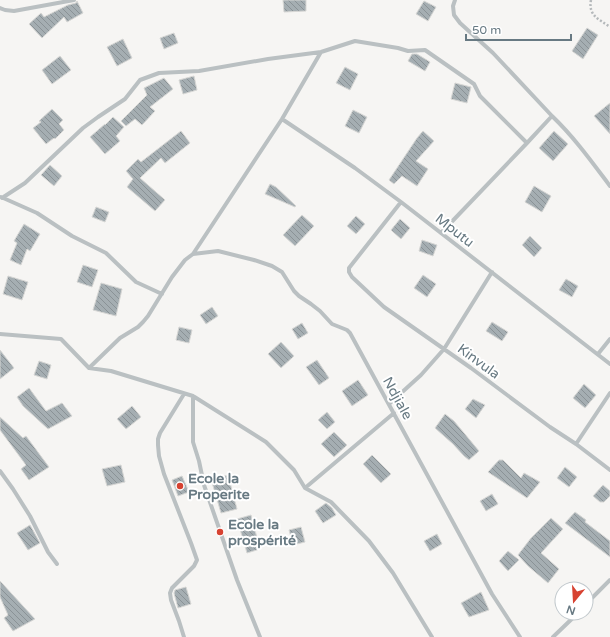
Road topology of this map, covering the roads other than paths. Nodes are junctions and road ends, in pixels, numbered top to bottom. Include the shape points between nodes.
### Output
1 (74, 0) edge
2 (455, 0) edge
3 (0, 8) edge
4 (322, 52) junction
5 (552, 116) junction
6 (282, 120) junction
7 (527, 143) junction
8 (610, 186) edge
9 (1, 198) edge
10 (401, 202) junction
11 (441, 233) junction
12 (193, 254) junction
13 (492, 272) junction
14 (162, 294) junction
15 (0, 334) edge
16 (610, 339) edge
17 (444, 349) junction
18 (598, 354) junction
19 (610, 364) edge
20 (90, 368) junction
21 (610, 393) edge
22 (184, 394) junction
23 (192, 396) junction
24 (389, 404) junction
25 (394, 413) junction
26 (576, 444) junction
27 (610, 470) edge
28 (0, 471) edge
29 (305, 488) junction
30 (57, 564) dead end
31 (610, 580) edge
32 (594, 596) edge
33 (570, 621) edge
34 (184, 637) edge
35 (260, 637) edge
36 (432, 637) edge
37 (520, 637) edge
38 (553, 637) edge

1 - 3 street via 14,11
2 - 5 street via 454,15 460,23 493,53
4 - 6 street
4 - 7 street via 355,41 408,51 425,50 474,84 480,96
4 - 9 street via 199,71 158,73 140,80 125,99 83,128 25,183
5 - 7 street
5 - 8 street
6 - 10 street, Mputu
6 - 12 street
7 - 11 street
9 - 14 street via 37,213 72,236 106,253 136,282
10 - 11 street, Mputu
10 - 17 street, Kinvula via 349,270 352,278 384,307
11 - 13 street, Mputu
12 - 14 street via 178,269
12 - 24 street, Ndjiale via 218,251 254,260 282,272 299,296 320,310 332,324 350,333
13 - 17 street
13 - 18 street, Mputu
14 - 20 street via 143,322 120,338
15 - 20 street via 62,339
16 - 18 street
17 - 24 street via 421,376
17 - 26 street, Kinvula
18 - 19 street, Mputu
20 - 22 street via 111,371
21 - 26 street
22 - 23 street
22 - 34 street via 158,439 164,474 197,562 170,593
23 - 29 street via 266,442 294,470
23 - 35 street via 193,442 204,485
24 - 25 street, Ndjiale
25 - 29 street
25 - 37 street, Ndjiale via 492,594
26 - 27 street, Kinvula
28 - 30 street via 30,516
29 - 36 street via 331,502 369,541 393,573
31 - 32 street
33 - 38 street

